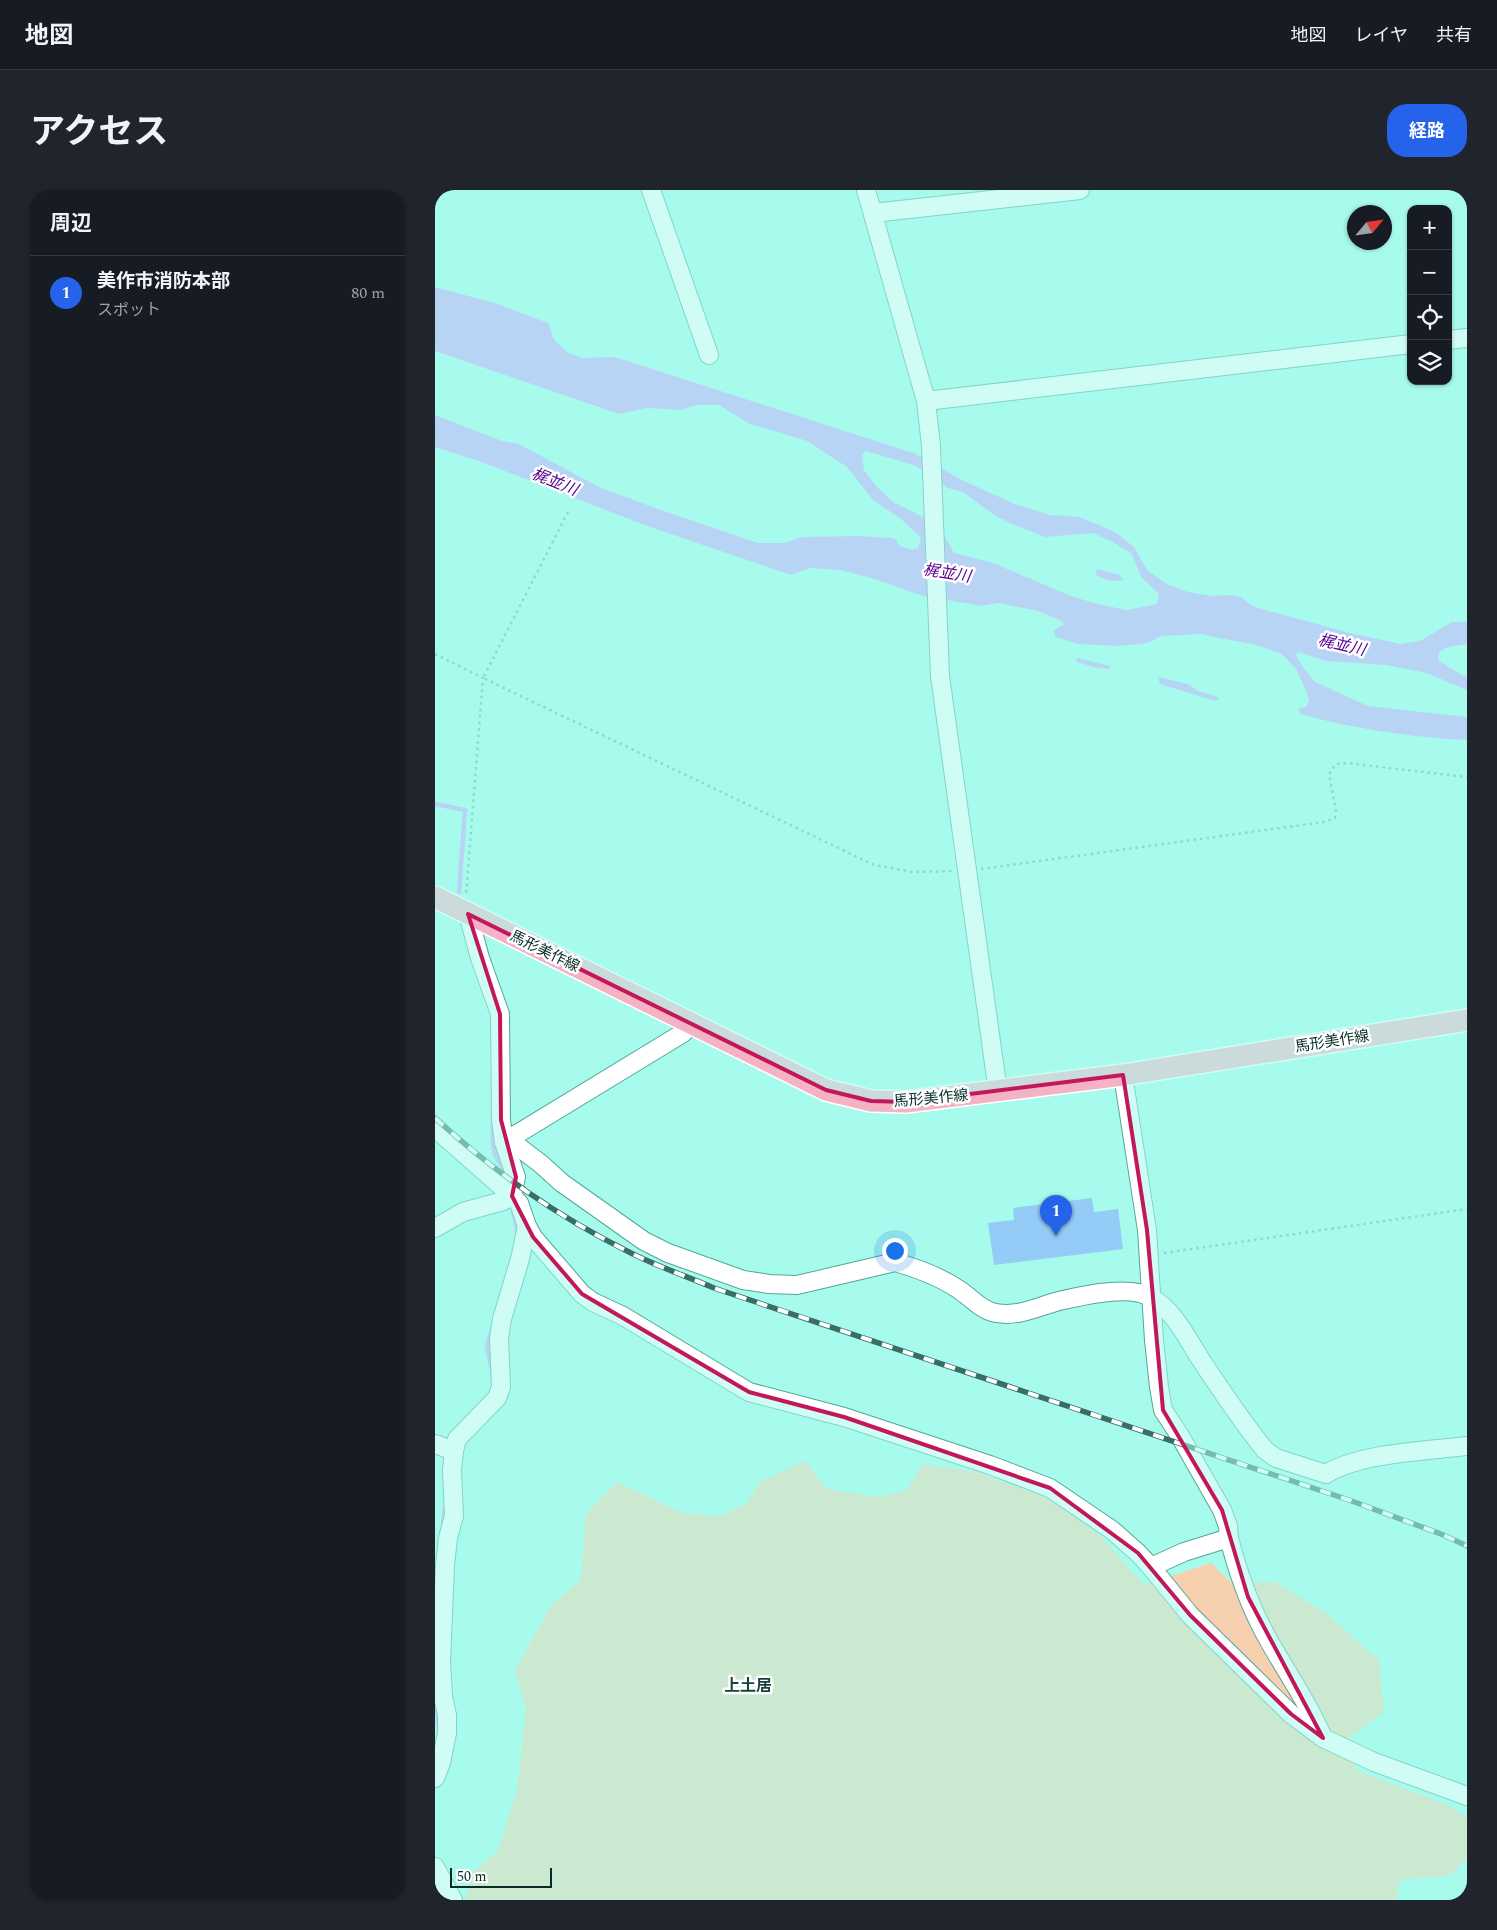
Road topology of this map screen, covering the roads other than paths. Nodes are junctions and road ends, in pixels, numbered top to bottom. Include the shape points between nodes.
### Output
1 (651, 190) edge
2 (866, 190) edge
3 (1080, 190) edge
4 (873, 213) junction
5 (1467, 338) edge
6 (1452, 340) edge
7 (1407, 344) edge
8 (709, 355) dead end
9 (926, 401) junction
10 (435, 897) edge
11 (468, 914) junction
12 (1467, 1020) edge
13 (692, 1024) junction
14 (1123, 1075) junction
15 (998, 1092) junction
16 (435, 1128) edge
17 (504, 1142) junction
18 (513, 1196) junction
19 (527, 1226) junction
20 (435, 1228) edge
21 (1151, 1297) junction
22 (435, 1444) edge
23 (1467, 1446) edge
24 (454, 1450) junction
25 (1229, 1538) junction
26 (1151, 1567) junction
27 (441, 1717) edge
28 (1323, 1738) junction
29 (435, 1778) edge
30 (1467, 1796) edge
31 (435, 1867) edge
32 (453, 1900) edge

1 - 8 street
2 - 4 street
3 - 4 street
4 - 9 street
5 - 6 street
7 - 9 street
9 - 15 street via 931,446 940,676
10 - 11 main road, 馬形美作線
11 - 13 main road, 馬形美作線
11 - 17 street via 500,1014
12 - 14 main road, 馬形美作線
13 - 15 main road, 馬形美作線 via 826,1090 871,1101 905,1102
13 - 17 street via 683,1033
14 - 15 main road, 馬形美作線
14 - 21 street via 1150,1255
16 - 18 street
17 - 18 street via 516,1178
17 - 21 street via 520,1148 562,1183 644,1241 743,1280 797,1285 895,1262 956,1287 982,1308 994,1313 1019,1314 1056,1302 1111,1291
18 - 19 street
18 - 20 street via 463,1212
19 - 24 street via 501,1318 501,1387 497,1398 457,1439
19 - 26 street via 533,1238 582,1294 749,1392 843,1417 1050,1488 1112,1530
21 - 23 street via 1169,1311 1253,1435 1276,1458 1325,1474 1366,1460
21 - 25 street via 1163,1410 1222,1510
22 - 24 street
24 - 27 street via 454,1516 445,1565
25 - 26 street via 1184,1552
25 - 28 street via 1251,1605
26 - 28 street via 1205,1629 1291,1714
27 - 29 street via 447,1733
28 - 30 street via 1374,1762
31 - 32 street

